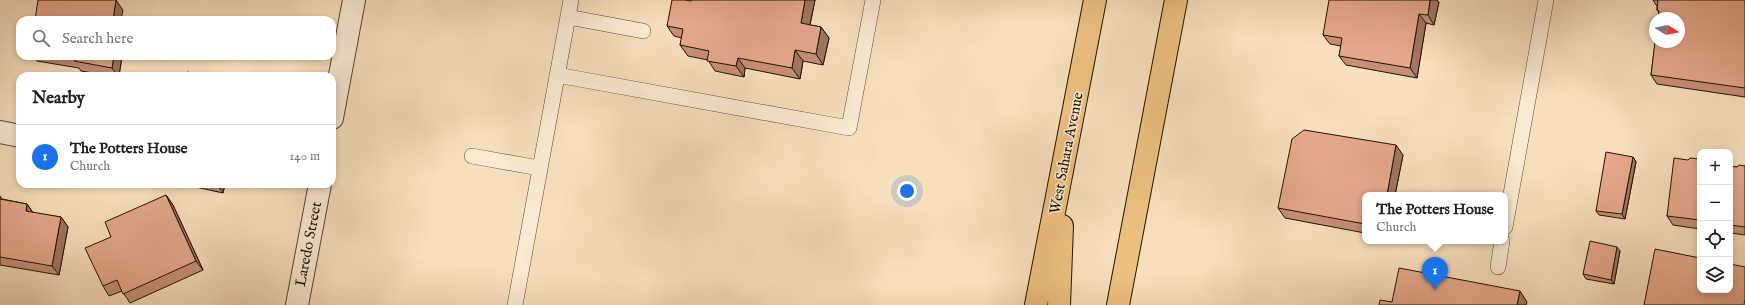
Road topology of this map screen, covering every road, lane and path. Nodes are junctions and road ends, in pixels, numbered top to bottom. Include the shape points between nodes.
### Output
1 (354, 0) edge
2 (572, 0) edge
3 (874, 0) edge
4 (1095, 0) edge
5 (1546, 0) edge
6 (1175, 2) edge
7 (568, 17) junction
8 (643, 31) dead end
9 (557, 75) junction
10 (336, 97) edge
11 (0, 132) edge
12 (16, 135) edge
13 (472, 156) dead end
14 (1064, 159) junction
15 (540, 168) junction
16 (319, 188) edge
17 (1508, 210) edge
18 (1502, 244) edge
19 (1498, 267) dead end
20 (297, 305) edge
21 (515, 305) edge
22 (1036, 305) edge
23 (1059, 305) edge
24 (1118, 305) edge

1 - 10 street
2 - 7 lane
3 - 9 lane via 850,128
4 - 14 main road, West Sahara Avenue
5 - 17 lane
6 - 24 main road
7 - 8 lane
7 - 9 lane
9 - 15 lane
11 - 12 street
13 - 15 lane
14 - 22 main road, West Sahara Avenue
14 - 23 main road
15 - 21 lane
16 - 20 street, Laredo Street
18 - 19 lane

